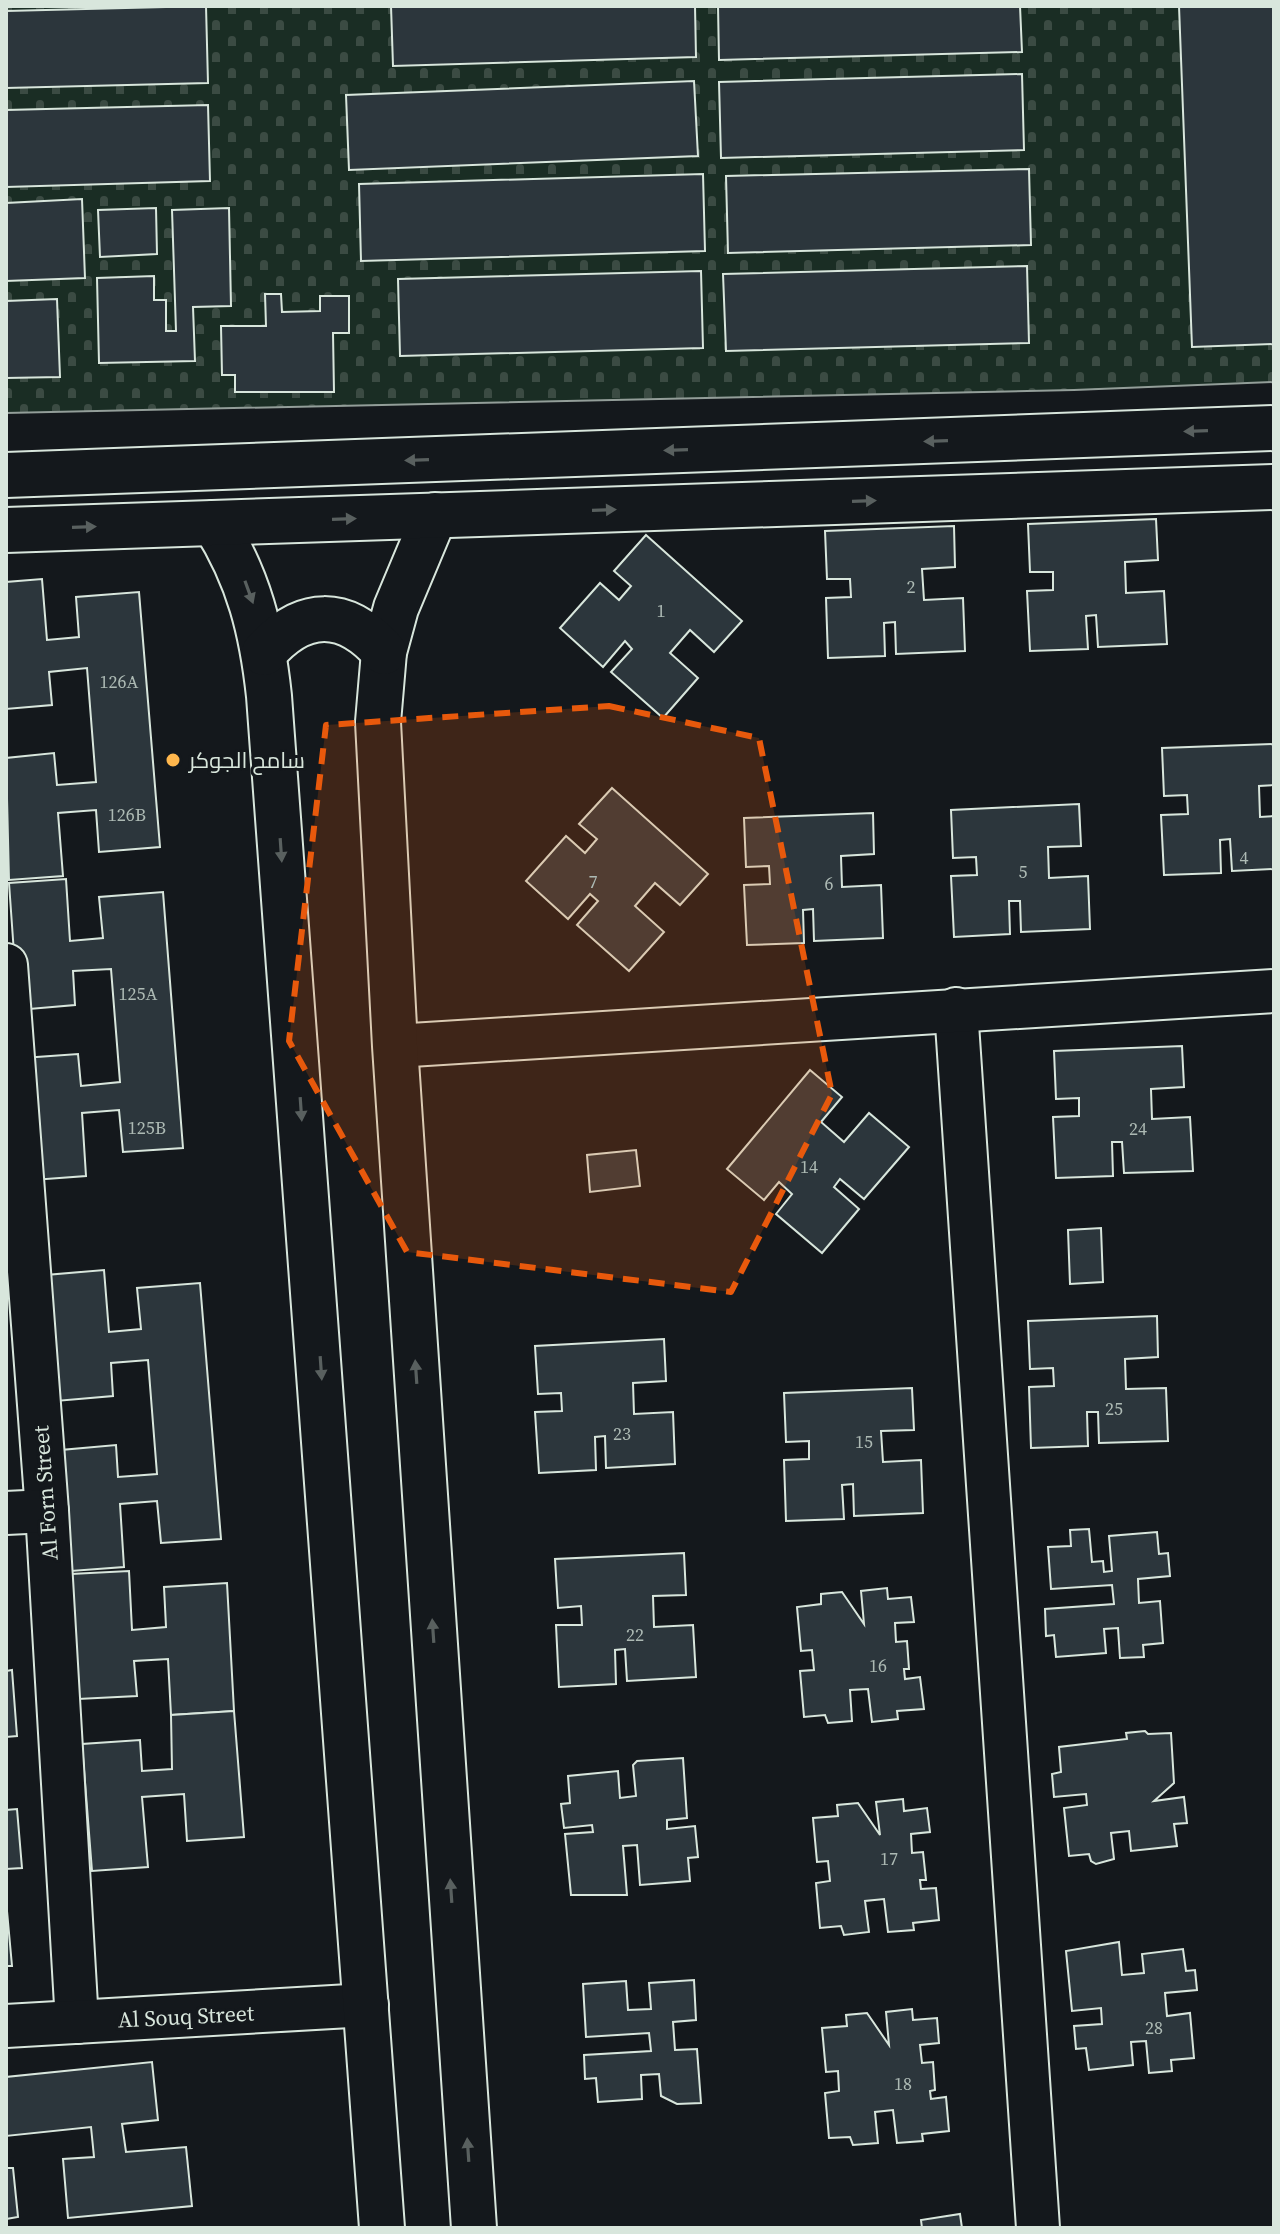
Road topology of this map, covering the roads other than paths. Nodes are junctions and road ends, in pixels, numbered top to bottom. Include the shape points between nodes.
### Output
1 (1274, 428) edge
2 (6, 475) edge
3 (1274, 487) edge
4 (435, 515) junction
5 (214, 523) junction
6 (6, 530) edge
7 (384, 652) junction
8 (264, 653) junction
9 (6, 965) edge
10 (1274, 991) edge
11 (956, 1009) junction
12 (395, 1046) junction
13 (26, 1512) edge
14 (367, 2005) junction
15 (77, 2022) junction
16 (6, 2026) edge
17 (382, 2228) edge
18 (474, 2228) edge
19 (1038, 2228) edge

1 -> 2 street
4 -> 3 street
5 -> 4 street
4 - 7 street via 406,580
6 -> 5 street
5 -> 8 street via 247,585
7 - 8 street via 348,622 325,618 281,633
7 - 12 street via 378,722
8 -> 14 street
9 - 13 street, Al Forn Street
10 - 11 street
11 - 12 street
11 - 19 street
18 -> 12 street
13 - 15 street, Al Forn Street
14 - 15 street, Al Souq Street
14 - 17 street
15 - 16 street, Al Souq Street

